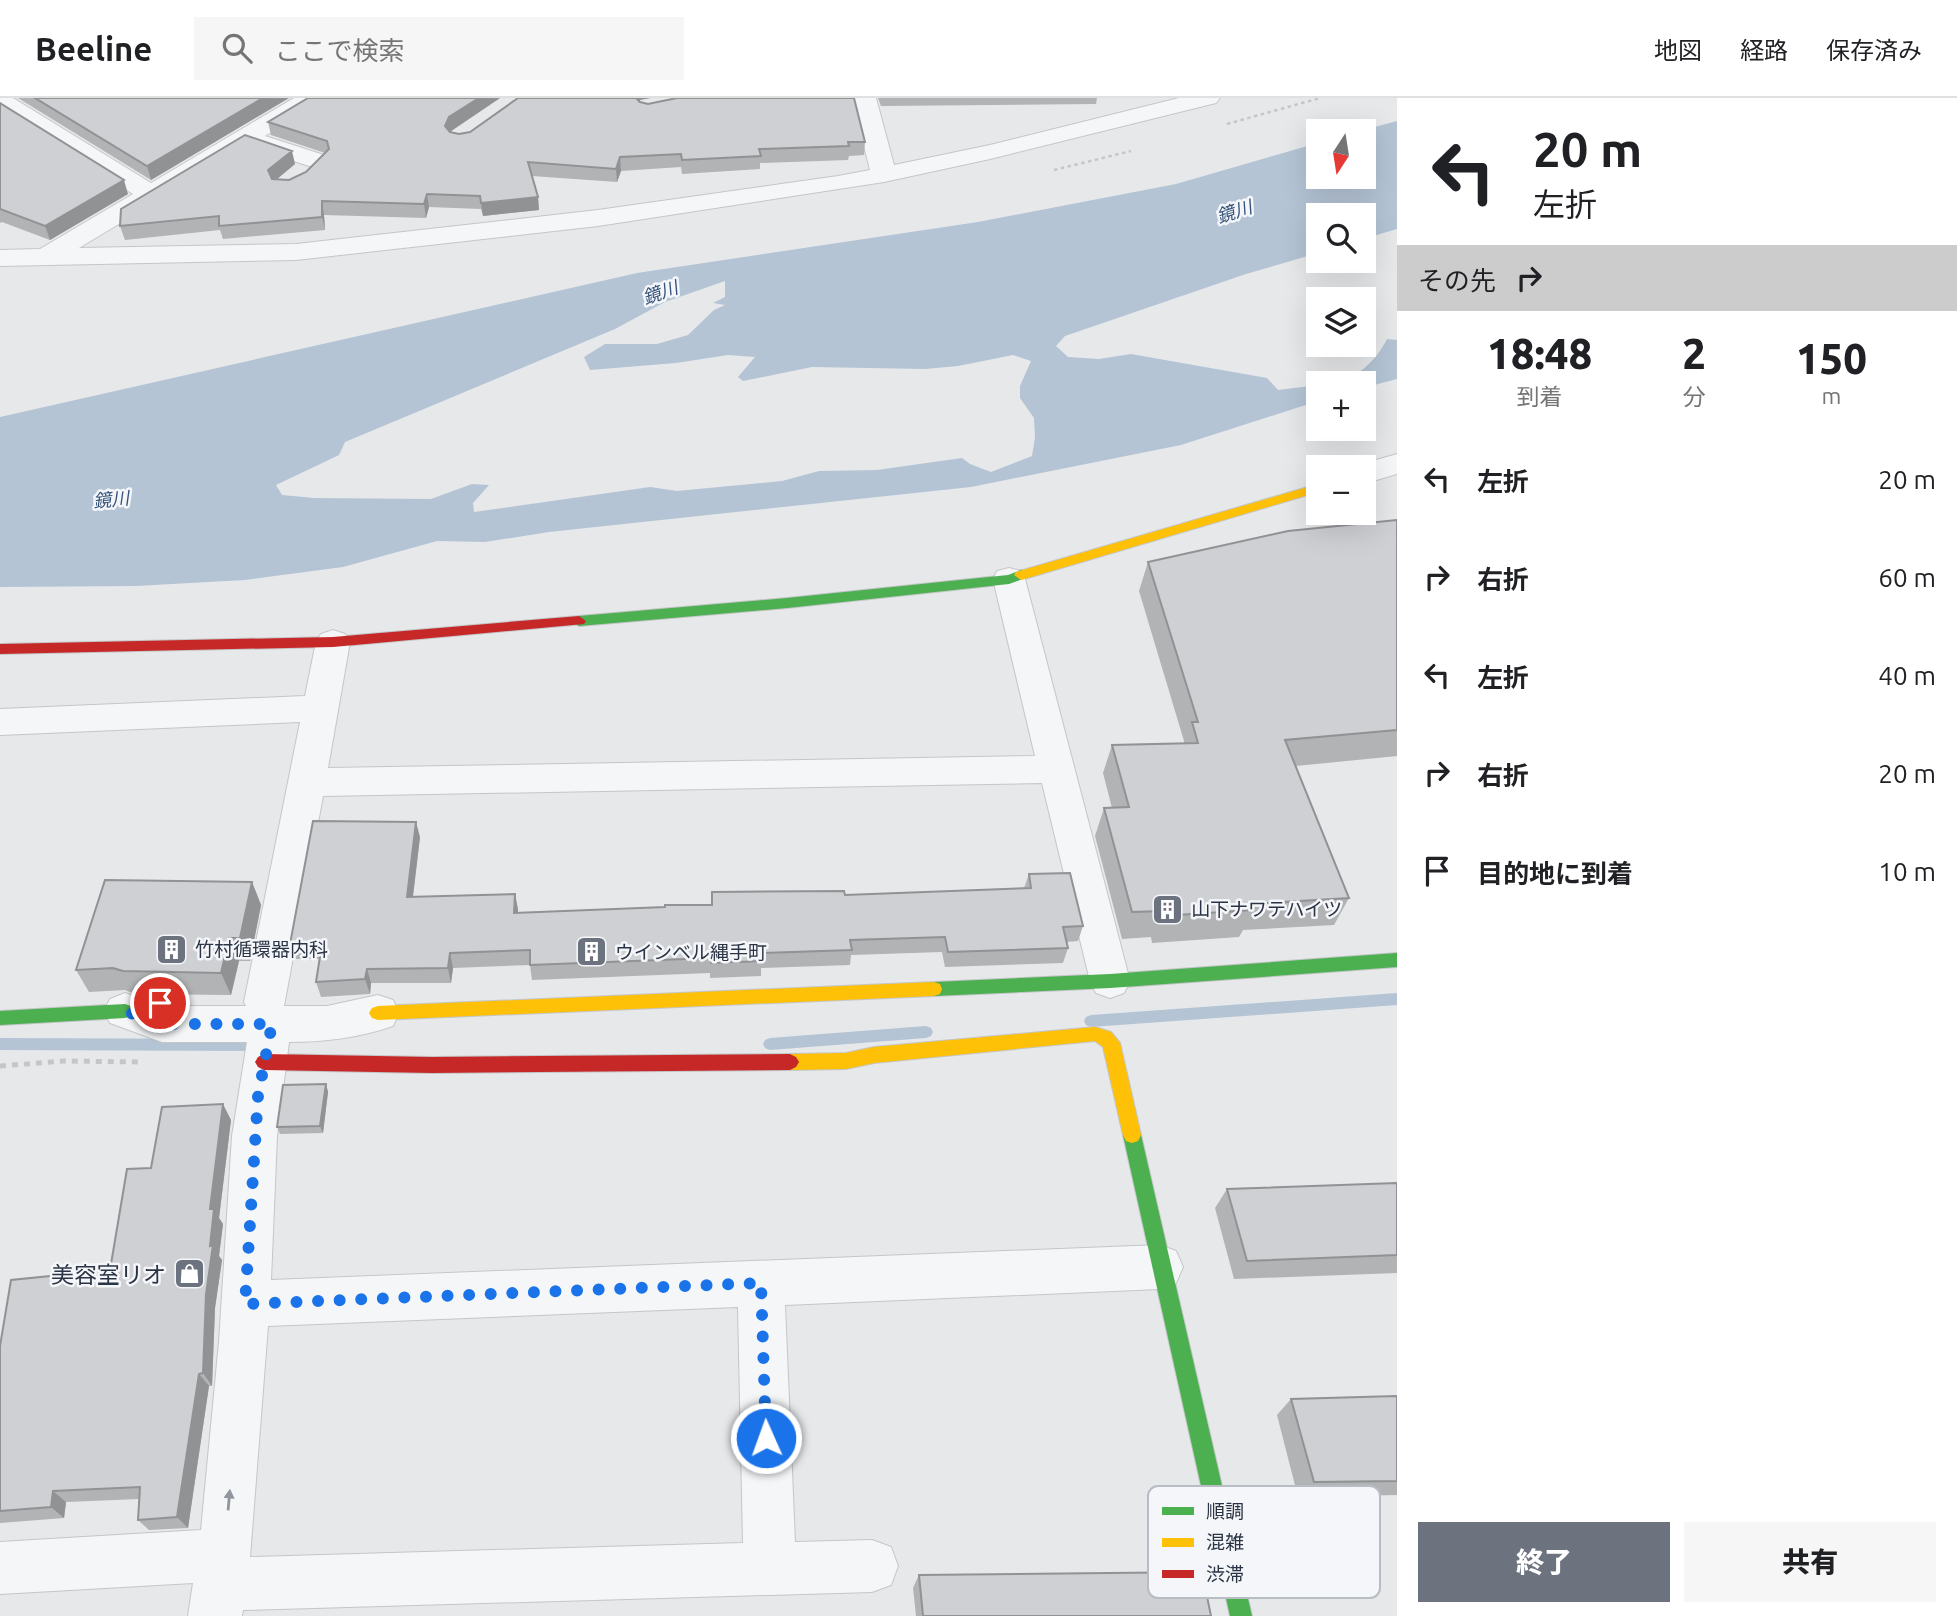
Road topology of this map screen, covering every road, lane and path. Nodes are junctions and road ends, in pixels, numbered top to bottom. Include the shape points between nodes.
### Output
1 (311, 98) edge
2 (864, 98) edge
3 (1208, 98) edge
4 (0, 100) edge
5 (243, 137) junction
6 (884, 174) junction
7 (297, 178) edge
8 (149, 193) junction
9 (0, 258) edge
10 (44, 258) junction
11 (1397, 464) edge
12 (1376, 470) edge
13 (1306, 492) edge
14 (1009, 579) junction
15 (333, 642) junction
16 (0, 649) edge
17 (320, 708) junction
18 (0, 722) edge
19 (1057, 769) junction
20 (305, 782) junction
21 (1397, 960) edge
22 (1110, 981) junction
23 (125, 1011) joint
24 (378, 1013) joint
25 (0, 1018) edge
26 (267, 1035) junction
27 (144, 1062) dead end
28 (0, 1066) edge
29 (1160, 1267) junction
30 (761, 1283) junction
31 (245, 1304) junction
32 (1211, 1486) edge
33 (872, 1566) dead end
34 (0, 1568) edge
35 (770, 1568) junction
36 (220, 1585) edge
37 (1237, 1598) edge
38 (1241, 1616) edge

1 - 5 street
2 - 6 street
3 - 6 street
4 - 8 street
5 - 7 street via 318,161
5 - 8 street
6 - 10 street via 598,218 296,252
8 - 10 street
9 - 10 street
11 - 12 street
13 - 14 street
14 - 15 street
14 - 19 street
15 - 16 street
15 - 17 street
17 - 18 street
17 - 20 street
19 - 20 street
19 - 22 street
20 - 26 street
21 - 22 street
22 - 24 street
23 - 25 street
23 - 26 street via 162,1024
24 - 26 street
26 - 29 street via 432,1065 846,1061 1095,1034 1111,1043
26 - 31 street via 258,1096
27 - 28 path
29 - 30 street
29 - 32 street
30 - 31 street
30 - 35 street
36 -> 31 street
33 - 35 street
34 - 36 street
35 - 36 street
37 - 38 street

